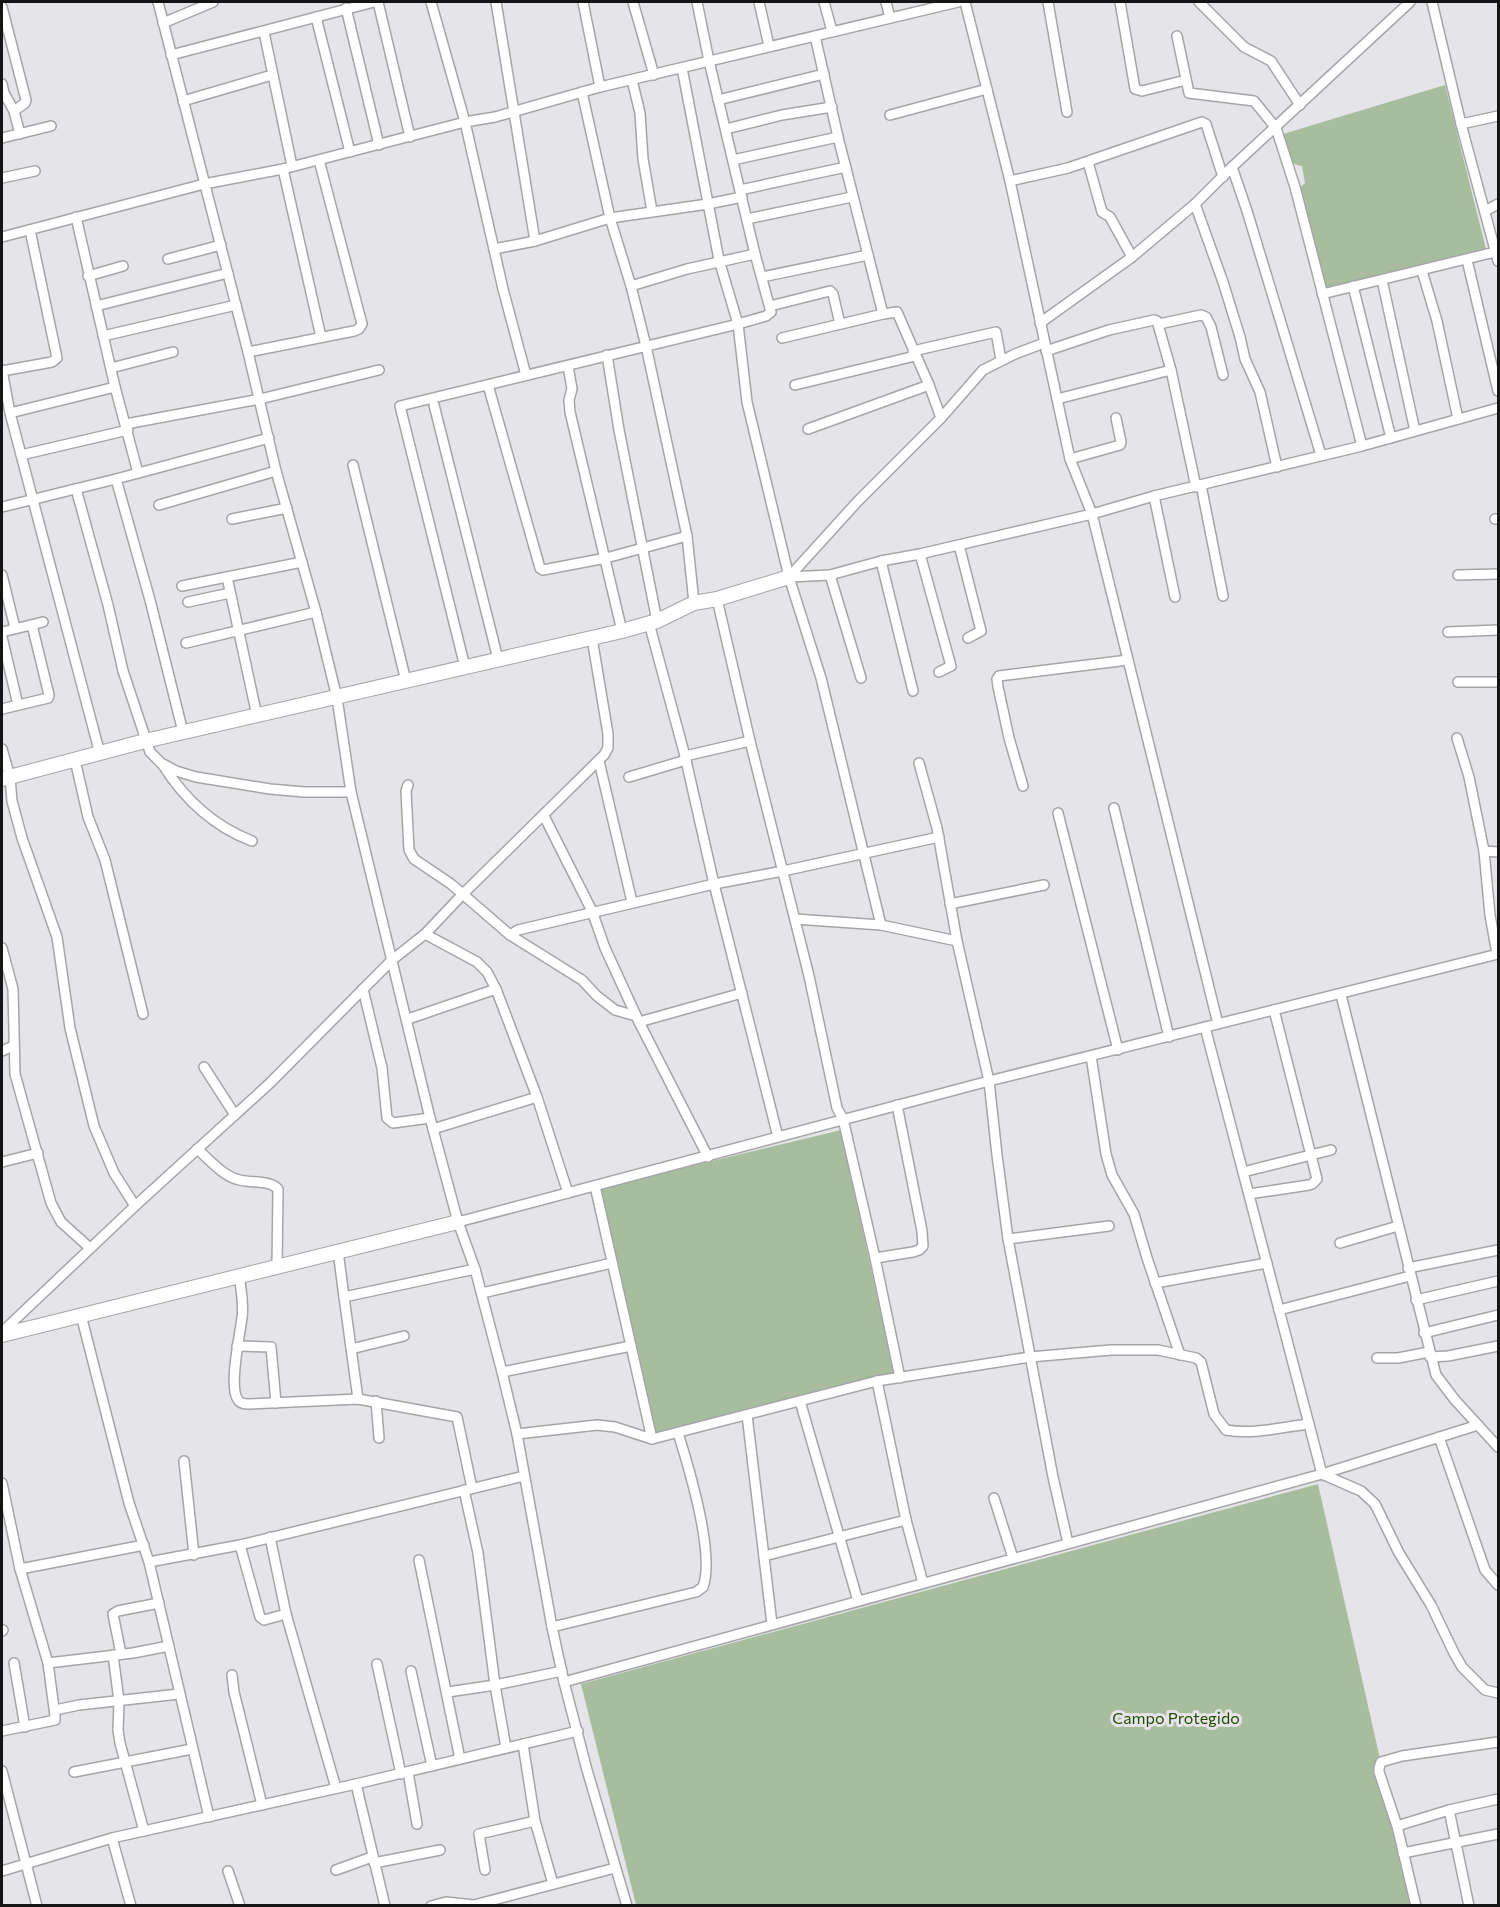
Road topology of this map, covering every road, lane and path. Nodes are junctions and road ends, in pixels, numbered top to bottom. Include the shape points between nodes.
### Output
1 (158, 2) edge
2 (213, 2) edge
3 (376, 2) edge
4 (431, 2) edge
5 (496, 2) edge
6 (583, 2) edge
7 (633, 2) edge
8 (697, 2) edge
9 (759, 2) edge
10 (824, 2) edge
11 (886, 2) edge
12 (958, 2) edge
13 (965, 2) edge
14 (1048, 2) edge
15 (1120, 2) edge
16 (1198, 2) edge
17 (1410, 2) edge
18 (1432, 2) edge
19 (2, 8) edge
20 (346, 9) junction
21 (316, 17) junction
22 (890, 18) junction
23 (163, 23) junction
24 (832, 31) junction
25 (264, 32) junction
26 (815, 36) junction
27 (1177, 36) dead end
28 (769, 46) junction
29 (171, 56) junction
30 (709, 61) junction
31 (682, 68) junction
32 (824, 74) junction
33 (272, 75) junction
34 (654, 75) junction
35 (632, 80) junction
36 (1186, 80) junction
37 (2, 84) edge
38 (600, 87) junction
39 (987, 89) junction
40 (582, 92) junction
41 (718, 100) junction
42 (183, 101) junction
43 (1300, 105) junction
44 (832, 107) junction
45 (14, 111) junction
46 (1067, 112) dead end
47 (513, 113) junction
48 (890, 115) dead end
49 (1498, 116) edge
50 (465, 122) junction
51 (1461, 124) junction
52 (51, 126) dead end
53 (1276, 128) junction
54 (726, 129) junction
55 (20, 134) junction
56 (410, 137) junction
57 (838, 137) junction
58 (2, 138) edge
59 (379, 145) junction
60 (350, 152) junction
61 (319, 160) junction
62 (733, 160) junction
63 (1088, 162) junction
64 (287, 167) junction
65 (846, 167) junction
66 (1232, 167) junction
67 (34, 171) dead end
68 (1223, 177) junction
69 (2, 178) edge
70 (1010, 181) junction
71 (204, 184) junction
72 (741, 194) junction
73 (852, 197) junction
74 (708, 204) junction
75 (1195, 204) junction
76 (1498, 204) edge
77 (652, 211) junction
78 (1485, 211) junction
79 (76, 217) junction
80 (610, 218) junction
81 (747, 219) junction
82 (30, 230) junction
83 (2, 237) edge
84 (535, 241) junction
85 (220, 245) junction
86 (494, 249) junction
87 (755, 254) junction
88 (868, 255) junction
89 (1132, 257) junction
90 (1497, 257) edge
91 (168, 260) dead end
92 (719, 260) junction
93 (1467, 260) junction
94 (123, 266) dead end
95 (1422, 271) junction
96 (228, 273) junction
97 (88, 276) junction
98 (762, 277) junction
99 (1382, 280) junction
100 (631, 286) junction
101 (1353, 286) junction
102 (1322, 294) junction
103 (236, 305) junction
104 (96, 306) junction
105 (770, 306) junction
106 (883, 314) junction
107 (1040, 323) junction
108 (738, 324) junction
109 (840, 324) junction
110 (1159, 324) junction
111 (103, 336) junction
112 (321, 337) junction
113 (782, 339) dead end
114 (646, 346) junction
115 (1045, 347) junction
116 (173, 352) dead end
117 (248, 352) junction
118 (914, 354) junction
119 (607, 356) junction
120 (1001, 360) junction
121 (568, 366) junction
122 (111, 368) junction
123 (379, 370) dead end
124 (1171, 370) junction
125 (2, 371) edge
126 (526, 375) junction
127 (1223, 375) dead end
128 (488, 385) junction
129 (795, 385) dead end
130 (929, 385) junction
131 (115, 387) junction
132 (1498, 391) edge
133 (260, 399) junction
134 (1057, 399) junction
135 (434, 405) dead end
136 (1498, 408) edge
137 (10, 413) junction
138 (941, 418) junction
139 (1116, 418) dead end
140 (1458, 419) junction
141 (127, 427) junction
142 (808, 429) dead end
143 (1415, 431) junction
144 (269, 438) junction
145 (1391, 438) junction
146 (1362, 446) junction
147 (21, 455) junction
148 (1321, 455) junction
149 (1070, 459) junction
150 (353, 465) dead end
151 (1277, 467) junction
152 (276, 471) junction
153 (138, 473) junction
154 (116, 479) junction
155 (1199, 486) junction
156 (76, 489) junction
157 (1154, 496) junction
158 (33, 500) junction
159 (159, 506) dead end
160 (2, 507) edge
161 (287, 508) junction
162 (1092, 514) junction
163 (232, 519) dead end
164 (687, 536) junction
165 (959, 545) junction
166 (644, 549) junction
167 (920, 554) junction
168 (606, 558) junction
169 (880, 561) junction
170 (302, 562) junction
171 (1498, 574) edge
172 (2, 575) edge
173 (831, 575) junction
174 (1458, 575) dead end
175 (227, 577) junction
176 (789, 577) junction
177 (182, 586) dead end
178 (230, 593) junction
179 (1223, 596) dead end
180 (1175, 597) dead end
181 (717, 599) junction
182 (188, 602) dead end
183 (694, 603) junction
184 (316, 612) junction
185 (43, 622) dead end
186 (653, 622) junction
187 (32, 625) junction
188 (15, 628) junction
189 (239, 630) junction
190 (1498, 630) edge
191 (622, 631) junction
192 (2, 632) edge
193 (1448, 632) dead end
194 (2, 638) edge
195 (592, 638) junction
196 (968, 638) dead end
197 (186, 643) dead end
198 (498, 659) junction
199 (1128, 660) junction
200 (465, 667) junction
201 (939, 672) dead end
202 (861, 678) dead end
203 (406, 681) junction
204 (1458, 682) dead end
205 (1498, 682) edge
206 (913, 691) dead end
207 (338, 698) junction
208 (18, 705) junction
209 (2, 709) edge
210 (258, 716) junction
211 (183, 732) junction
212 (1457, 738) dead end
213 (145, 741) junction
214 (750, 741) junction
215 (2, 749) edge
216 (100, 754) junction
217 (685, 758) junction
218 (75, 760) junction
219 (599, 761) junction
220 (919, 763) dead end
221 (161, 764) junction
222 (629, 777) dead end
223 (6, 778) edge
224 (408, 784) dead end
225 (1023, 786) dead end
226 (351, 792) junction
227 (1114, 808) dead end
228 (1058, 813) dead end
229 (544, 816) junction
230 (939, 837) junction
231 (252, 841) dead end
232 (1484, 851) junction
233 (1498, 852) edge
234 (863, 853) junction
235 (783, 871) junction
236 (714, 884) junction
237 (1044, 885) dead end
238 (462, 895) junction
239 (632, 902) junction
240 (950, 904) junction
241 (592, 911) junction
242 (795, 919) junction
243 (881, 925) junction
244 (425, 934) junction
245 (510, 935) junction
246 (957, 941) junction
247 (2, 948) edge
248 (1498, 954) edge
249 (392, 960) junction
250 (363, 989) junction
251 (496, 989) junction
252 (742, 993) junction
253 (1341, 995) junction
254 (1274, 1010) junction
255 (143, 1014) dead end
256 (408, 1019) junction
257 (637, 1019) junction
258 (1218, 1024) junction
259 (1205, 1027) junction
260 (1169, 1036) junction
261 (13, 1046) junction
262 (1118, 1050) junction
263 (2, 1052) edge
264 (1091, 1056) junction
265 (204, 1067) dead end
266 (989, 1081) junction
267 (537, 1097) junction
268 (897, 1105) junction
269 (235, 1114) junction
270 (430, 1118) junction
271 (843, 1119) junction
272 (433, 1129) junction
273 (778, 1137) junction
274 (197, 1149) junction
275 (1332, 1150) dead end
276 (38, 1153) junction
277 (1311, 1154) junction
278 (708, 1157) junction
279 (2, 1162) edge
280 (1243, 1172) junction
281 (595, 1186) junction
282 (568, 1193) junction
283 (1248, 1194) junction
284 (135, 1206) junction
285 (458, 1222) junction
286 (1109, 1226) dead end
287 (1398, 1226) junction
288 (1008, 1239) junction
289 (1340, 1243) dead end
290 (90, 1248) junction
291 (1498, 1250) edge
292 (338, 1251) junction
293 (875, 1258) junction
294 (612, 1263) junction
295 (1267, 1263) junction
296 (277, 1266) junction
297 (476, 1269) junction
298 (1409, 1272) junction
299 (239, 1275) junction
300 (1498, 1281) edge
301 (1155, 1283) junction
302 (482, 1293) junction
303 (344, 1297) junction
304 (1416, 1300) junction
305 (1279, 1310) junction
306 (81, 1315) junction
307 (1498, 1315) edge
308 (1424, 1333) junction
309 (2, 1334) edge
310 (404, 1336) dead end
311 (237, 1346) junction
312 (631, 1346) junction
313 (1498, 1346) edge
314 (351, 1349) junction
315 (1429, 1354) junction
316 (1180, 1355) junction
317 (1030, 1357) junction
318 (1377, 1358) dead end
319 (502, 1372) junction
320 (900, 1378) junction
321 (877, 1381) junction
322 (357, 1399) junction
323 (376, 1401) junction
324 (800, 1401) junction
325 (276, 1403) junction
326 (747, 1415) junction
327 (1309, 1424) junction
328 (1478, 1425) junction
329 (678, 1433) junction
330 (517, 1434) junction
331 (1439, 1437) junction
332 (379, 1438) dead end
333 (652, 1439) junction
334 (1498, 1447) edge
335 (184, 1461) dead end
336 (1322, 1474) junction
337 (524, 1476) junction
338 (2, 1483) edge
339 (468, 1489) junction
340 (994, 1498) dead end
341 (906, 1520) junction
342 (270, 1537) junction
343 (840, 1537) junction
344 (1068, 1543) junction
345 (144, 1545) junction
346 (240, 1545) junction
347 (194, 1555) junction
348 (764, 1556) junction
349 (1013, 1558) junction
350 (418, 1560) dead end
351 (149, 1562) junction
352 (20, 1569) junction
353 (923, 1583) junction
354 (1498, 1585) edge
355 (858, 1601) junction
356 (159, 1603) junction
357 (286, 1614) junction
358 (772, 1624) junction
359 (552, 1627) junction
360 (169, 1646) junction
361 (117, 1654) junction
362 (14, 1663) dead end
363 (48, 1664) junction
364 (376, 1664) dead end
365 (411, 1671) dead end
366 (562, 1671) junction
367 (232, 1675) dead end
368 (564, 1682) junction
369 (495, 1685) junction
370 (448, 1692) junction
371 (1498, 1693) edge
372 (179, 1694) junction
373 (119, 1701) junction
374 (55, 1710) junction
375 (25, 1727) junction
376 (2, 1731) edge
377 (578, 1731) junction
378 (1498, 1742) edge
379 (524, 1744) junction
380 (506, 1748) junction
381 (192, 1749) junction
382 (460, 1759) junction
383 (125, 1762) junction
384 (432, 1766) junction
385 (2, 1771) edge
386 (74, 1772) dead end
387 (404, 1773) junction
388 (356, 1784) junction
389 (336, 1788) junction
390 (1498, 1799) edge
391 (262, 1805) junction
392 (1449, 1810) junction
393 (209, 1816) junction
394 (535, 1821) junction
395 (417, 1824) dead end
396 (1397, 1826) junction
397 (144, 1831) junction
398 (1498, 1834) edge
399 (111, 1838) junction
400 (1456, 1843) junction
401 (440, 1850) dead end
402 (1403, 1853) junction
403 (373, 1860) junction
404 (27, 1864) junction
405 (615, 1868) junction
406 (336, 1870) dead end
407 (485, 1870) dead end
408 (2, 1871) edge
409 (228, 1871) dead end
410 (553, 1884) junction
411 (37, 1905) edge
412 (131, 1905) edge
413 (240, 1905) edge
414 (385, 1905) edge
415 (431, 1905) edge
416 (474, 1905) edge
417 (627, 1905) edge
418 (1416, 1905) edge
419 (1469, 1905) edge

1 - 23 street
2 - 23 street
3 - 20 street
3 - 56 street
4 - 50 street
5 - 47 street
6 - 38 street
7 - 34 street
8 - 30 street
9 - 28 street
10 - 24 street
11 - 22 street
12 - 22 street
13 - 39 street
14 - 46 street
15 - 36 street via 1135,89 1142,91
16 - 43 street via 1244,47 1271,61
17 - 43 street
18 - 51 street
19 - 45 street via 26,100
20 - 21 street
20 - 59 street
21 - 25 street
21 - 60 street
22 - 24 street
23 - 29 street
24 - 26 street
25 - 29 street
25 - 33 street
26 - 28 street
26 - 32 street
27 - 36 street
28 - 30 street
29 - 42 street
30 - 31 street
30 - 41 street
31 - 34 street
31 - 74 street
32 - 41 street
32 - 44 street
33 - 42 street
33 - 64 street
34 - 35 street
35 - 38 street
35 - 77 street
36 - 53 street via 1192,94 1256,102
37 - 45 street
38 - 40 street
39 - 48 street
39 - 70 street
40 - 47 street
40 - 80 street
41 - 54 street
42 - 71 street
43 - 53 street
44 - 54 street
44 - 57 street
45 - 55 street
47 - 50 street
47 - 84 street
49 - 51 street
50 - 56 street
50 - 86 street
51 - 78 street
52 - 55 street
53 - 66 street
53 - 102 street
54 - 62 street
55 - 58 street
56 - 59 street
57 - 62 street
57 - 65 street
59 - 60 street
60 - 61 street
61 - 64 street
61 - 112 street via 362,324 354,331
62 - 72 street
63 - 68 street via 1202,122 1206,124
63 - 70 street
63 - 89 street via 1102,212 1110,217
64 - 71 street
64 - 112 street
65 - 72 street
65 - 73 street
66 - 68 street
66 - 148 street
67 - 69 street
68 - 75 street
70 - 107 street
71 - 79 street
71 - 85 street
72 - 74 street
72 - 81 street
73 - 81 street
73 - 88 street
74 - 77 street
74 - 92 street
75 - 89 street
75 - 151 street via 1245,359 1260,392
76 - 78 street
77 - 80 street
78 - 90 street
79 - 82 street
79 - 97 street
80 - 84 street
80 - 100 street
81 - 87 street
82 - 83 street
82 - 125 street via 57,358
84 - 86 street
85 - 91 street
85 - 96 street
86 - 126 street
87 - 92 street
87 - 98 street
88 - 98 street
88 - 106 street
89 - 107 street
90 - 93 street
92 - 100 street
92 - 108 street
93 - 95 street
93 - 132 street
94 - 97 street
95 - 99 street
95 - 140 street
96 - 103 street
96 - 104 street
97 - 104 street
98 - 105 street
99 - 101 street
99 - 143 street
100 - 114 street
101 - 102 street
101 - 145 street
102 - 146 street
103 - 111 street
103 - 117 street
104 - 111 street
105 - 108 street via 769,315
105 - 109 street via 830,291
106 - 109 street
106 - 118 street via 897,312
107 - 115 street
108 - 114 street
108 - 176 street via 747,402
109 - 113 street
110 - 115 street via 1154,320 1128,325
110 - 124 street
110 - 127 street via 1206,317
111 - 122 street
112 - 117 street
114 - 119 street
114 - 164 street
115 - 120 street
115 - 134 street
116 - 122 street
117 - 133 street
118 - 120 street via 996,332
118 - 129 street
118 - 130 street
119 - 121 street
119 - 166 street
120 - 138 street via 983,370
121 - 126 street
121 - 168 street via 570,412
122 - 131 street
123 - 133 street
124 - 134 street
124 - 155 street
125 - 137 street
126 - 128 street
128 - 168 street via 540,568
128 - 200 street via 400,406
130 - 138 street
130 - 142 street
131 - 137 street
131 - 141 street
133 - 141 street
133 - 144 street
134 - 149 street
135 - 198 street
136 - 140 street
137 - 147 street
138 - 176 street
139 - 149 street via 1120,445
140 - 143 street
141 - 147 street
141 - 153 street
143 - 145 street
144 - 152 street
144 - 153 street
145 - 146 street
146 - 148 street
147 - 158 street
148 - 151 street
149 - 162 street
150 - 203 street
151 - 155 street
152 - 159 street
152 - 161 street
153 - 154 street
154 - 156 street
154 - 211 street
155 - 157 street
155 - 179 street
156 - 158 street
156 - 213 street
157 - 162 street
157 - 180 street
158 - 160 street
158 - 216 street
161 - 163 street
161 - 170 street
162 - 165 street
162 - 199 street
164 - 166 street
164 - 183 street
165 - 167 street
165 - 196 street via 981,631
166 - 168 street
166 - 186 street
167 - 169 street
167 - 201 street via 951,666
168 - 191 street
169 - 173 street
169 - 206 street
170 - 175 street
170 - 184 street
171 - 174 street
172 - 188 street
173 - 176 street
173 - 202 street
175 - 177 street
175 - 178 street
176 - 181 street
176 - 234 street via 821,678
178 - 182 street
178 - 189 street
181 - 183 street
181 - 214 street
183 - 186 street
184 - 189 street
184 - 207 street
185 - 187 street
186 - 191 street
186 - 217 street
187 - 188 street
187 - 208 street via 49,695
188 - 192 street
189 - 197 street
189 - 210 street
190 - 193 street
191 - 195 street
194 - 208 street
195 - 198 street
195 - 219 street via 608,734 608,748
198 - 200 street
199 - 225 street via 999,676 998,687
199 - 258 street
200 - 203 street
203 - 207 street
204 - 205 street
207 - 210 street
207 - 226 street
208 - 209 street
210 - 211 street
211 - 213 street
212 - 232 street
213 - 216 street
213 - 221 street
214 - 217 street
214 - 235 street
215 - 223 street
216 - 218 street
217 - 222 street
217 - 236 street
218 - 223 street
218 - 255 street via 88,817 105,860
219 - 229 street
219 - 239 street
220 - 230 street
221 - 226 street via 196,777 270,789
221 - 231 street via 177,788 202,812 225,830
223 - 284 street via 22,838 57,937 70,1028 94,1126 114,1173
224 - 238 street via 412,857
226 - 249 street
227 - 260 street
228 - 262 street
229 - 238 street
229 - 241 street
230 - 234 street
230 - 240 street
232 - 233 street
232 - 248 street
234 - 235 street
234 - 243 street
235 - 236 street
235 - 242 street
236 - 239 street
236 - 252 street
237 - 240 street
238 - 244 street
238 - 245 street
239 - 241 street
240 - 246 street
241 - 245 street
241 - 257 street
242 - 243 street
242 - 271 street via 837,1108
243 - 246 street
244 - 249 street
244 - 251 street via 477,962
245 - 257 street via 576,976 615,1010
246 - 266 street
247 - 261 street via 13,989
248 - 253 street
249 - 250 street
249 - 256 street
250 - 269 street
250 - 270 street via 382,1068 387,1118 393,1123
251 - 256 street
251 - 267 street
252 - 257 street
252 - 273 street
253 - 254 street
253 - 287 street
254 - 258 street
254 - 277 street
256 - 270 street
257 - 278 street
258 - 259 street
259 - 260 street
259 - 280 street
260 - 262 street
261 - 263 street
261 - 276 street via 15,1074
262 - 264 street
264 - 266 street
264 - 301 street via 1106,1154 1112,1175 1134,1214
265 - 269 street
266 - 268 street
266 - 288 street
267 - 272 street
267 - 282 street
268 - 271 street
268 - 293 street via 924,1240 919,1250
269 - 274 street
270 - 272 street
271 - 273 street
271 - 293 street
272 - 285 street
273 - 278 street
274 - 284 street
274 - 296 street via 236,1180 272,1184 278,1189
275 - 277 street
276 - 279 street
276 - 290 street via 56,1214
277 - 280 street
277 - 283 street via 1317,1179 1312,1184
278 - 281 street
280 - 283 street
281 - 282 street
281 - 294 street
282 - 285 street
283 - 295 street
284 - 290 street
285 - 292 street
285 - 297 street
286 - 288 street
287 - 289 street
287 - 298 street
288 - 317 street
290 - 309 street
291 - 298 street
292 - 296 street
292 - 303 street
293 - 320 street
294 - 302 street
294 - 312 street
295 - 301 street
295 - 305 street
296 - 299 street
297 - 302 street
297 - 303 street
298 - 304 street
298 - 305 street
299 - 306 street
299 - 311 street via 243,1316
300 - 304 street
301 - 316 street
302 - 319 street
303 - 314 street
304 - 308 street
305 - 327 street
306 - 309 street
306 - 345 street via 129,1503
307 - 308 street
308 - 315 street
310 - 314 street
311 - 325 street via 270,1347
311 - 325 street via 238,1401
312 - 319 street
312 - 333 street
313 - 315 street via 1448,1356
314 - 322 street
315 - 318 street
315 - 328 street via 1440,1383
316 - 317 street via 1158,1350 1111,1350
316 - 327 street via 1201,1362 1214,1414 1227,1430
317 - 320 street
317 - 344 street
319 - 330 street
320 - 321 street
321 - 324 street
321 - 341 street
322 - 323 street
322 - 325 street
323 - 332 street
323 - 339 street via 457,1417
324 - 326 street
324 - 343 street
326 - 329 street
326 - 348 street
327 - 336 street
328 - 331 street
328 - 334 street
329 - 333 street
329 - 359 street via 694,1489 707,1565 703,1587 696,1592
330 - 333 street via 597,1425
330 - 337 street
331 - 336 street
331 - 354 street via 1485,1570
335 - 347 street
336 - 344 street
336 - 371 street via 1361,1491 1375,1504 1462,1667 1485,1690
337 - 339 street
337 - 359 street
338 - 352 street
339 - 342 street
339 - 369 street
340 - 349 street
341 - 343 street
341 - 353 street
342 - 346 street
342 - 357 street
343 - 348 street
343 - 355 street
344 - 349 street
345 - 351 street
345 - 352 street
346 - 347 street
346 - 357 street via 260,1617 269,1620
347 - 351 street
348 - 358 street
349 - 353 street
350 - 370 street
351 - 356 street
352 - 363 street
353 - 355 street
355 - 358 street
356 - 360 street
356 - 361 street via 113,1614
357 - 389 street
358 - 368 street
359 - 366 street
360 - 361 street
360 - 372 street
361 - 363 street
361 - 373 street
362 - 375 street
363 - 374 street
364 - 387 street
365 - 384 street
366 - 368 street
366 - 369 street
367 - 391 street
368 - 377 street
369 - 370 street
369 - 380 street
370 - 382 street
372 - 373 street
372 - 381 street
373 - 374 street
373 - 383 street via 118,1730
374 - 375 street via 55,1720
375 - 376 street
377 - 379 street
377 - 405 street
378 - 396 street via 1381,1762 1378,1768
379 - 380 street
379 - 394 street
380 - 382 street
381 - 383 street
381 - 393 street
382 - 384 street
383 - 386 street
383 - 397 street
384 - 387 street
385 - 404 street
387 - 388 street
387 - 395 street
388 - 389 street
388 - 403 street
389 - 391 street
390 - 392 street
391 - 393 street
392 - 396 street
392 - 400 street
393 - 397 street
394 - 407 street via 479,1834
394 - 410 street
396 - 402 street
397 - 399 street
398 - 400 street
399 - 404 street
399 - 412 street
400 - 402 street
400 - 419 street
401 - 403 street
402 - 418 street
403 - 406 street
403 - 414 street
404 - 408 street
404 - 411 street
405 - 410 street
405 - 417 street
409 - 413 street
410 - 416 street
415 - 416 street

